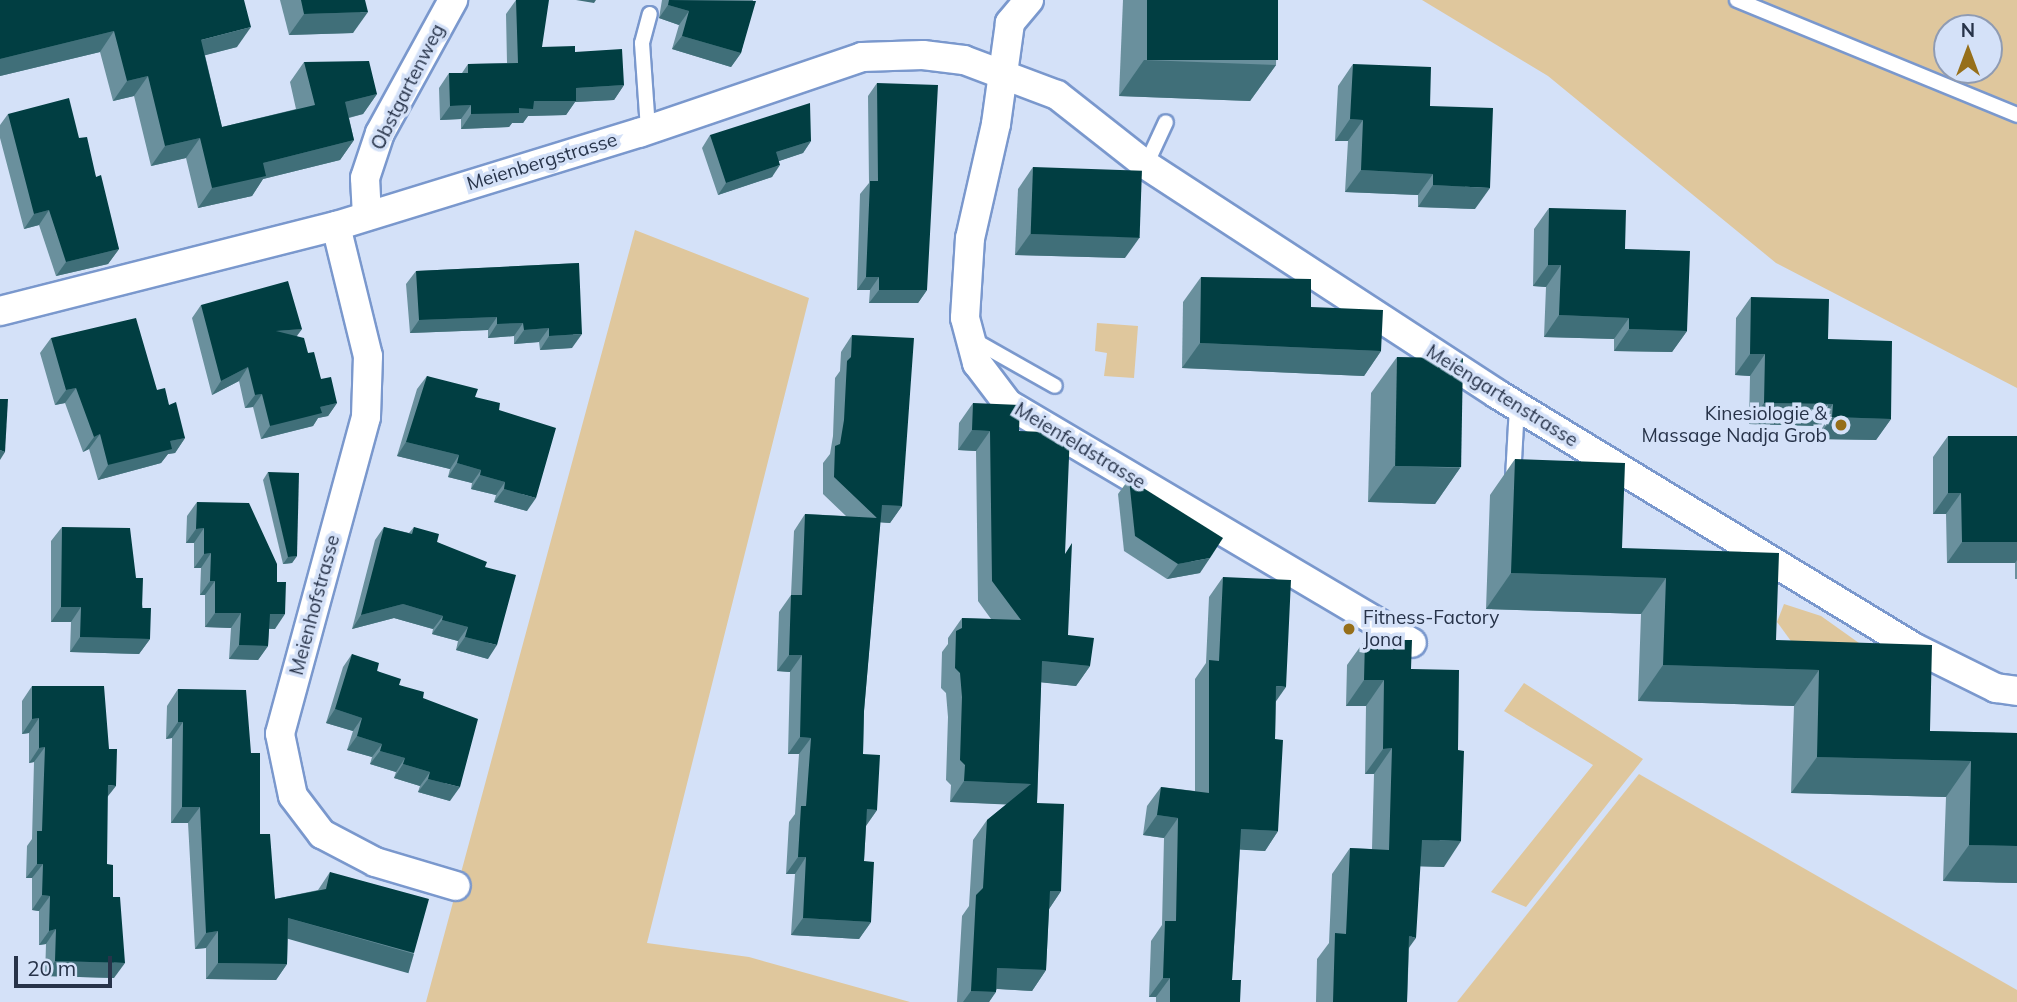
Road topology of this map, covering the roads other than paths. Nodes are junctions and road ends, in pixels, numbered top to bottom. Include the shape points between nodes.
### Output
1 (453, 0) edge
2 (1029, 0) edge
3 (1737, 0) edge
4 (650, 14) dead end
5 (1003, 74) junction
6 (2017, 115) edge
7 (1166, 122) dead end
8 (648, 129) junction
9 (1146, 165) junction
10 (367, 216) junction
11 (336, 226) junction
12 (0, 311) edge
13 (970, 338) junction
14 (1055, 386) dead end
15 (1517, 406) junction
16 (1513, 486) edge
17 (1412, 643) edge
18 (2017, 691) edge
19 (456, 886) dead end

1 - 10 street, Obstgartenweg via 380,133 365,178
2 - 5 street via 1010,23
3 - 6 lane
4 - 8 lane via 642,43
5 - 8 street, Meienbergstrasse via 950,58 862,57
5 - 9 street, Meiengartenstrasse via 1056,95
5 - 13 street, Meienfeldstrasse via 970,238 965,318
7 - 9 lane
8 - 10 street, Meienbergstrasse
9 - 15 street, Meiengartenstrasse
10 - 11 street, Meienbergstrasse
11 - 12 street, Meienbergstrasse
11 - 19 street, Meienhofstrasse via 368,356 366,417 280,734 293,796 322,834 375,862
13 - 14 lane
13 - 17 street, Meienfeldstrasse via 977,363 1008,404
15 - 16 lane
15 - 18 street, Meiengartenstrasse via 1913,647 1996,688

